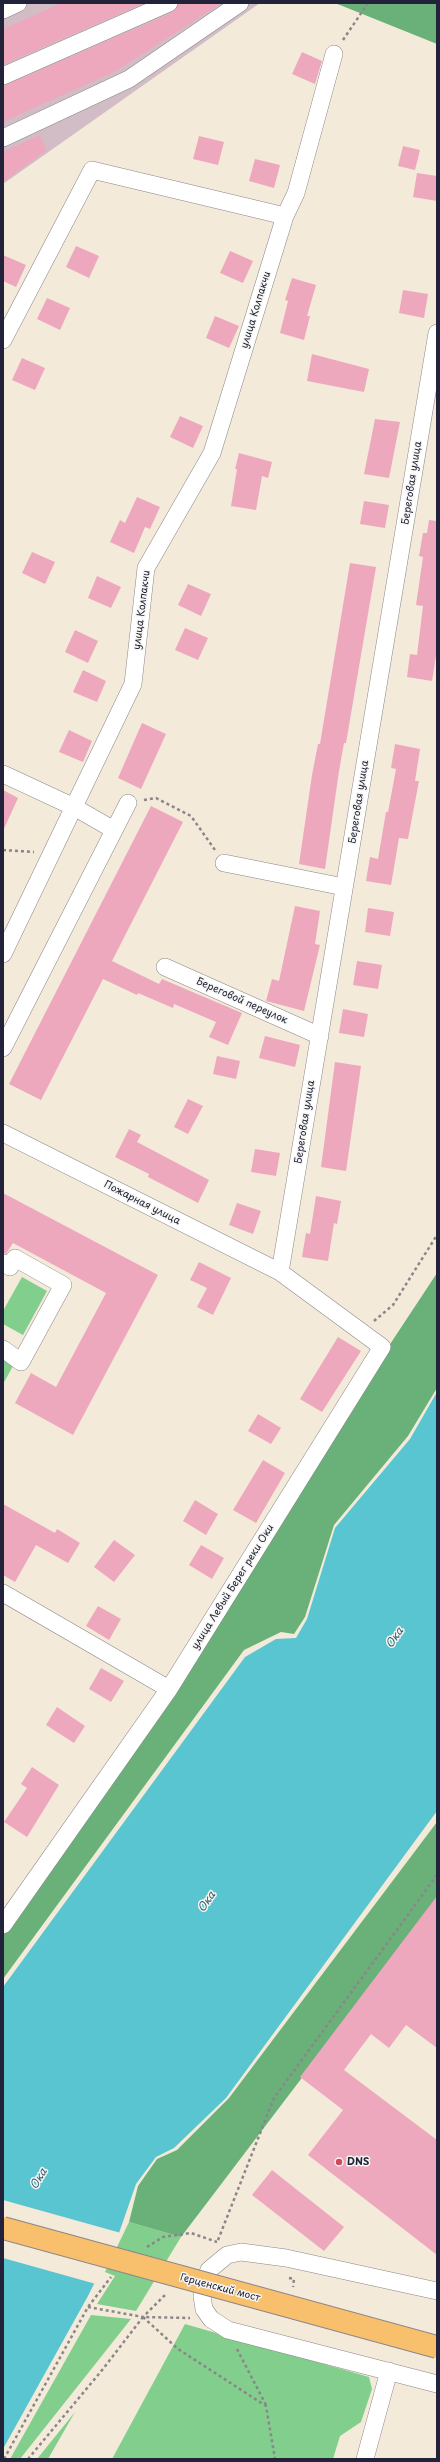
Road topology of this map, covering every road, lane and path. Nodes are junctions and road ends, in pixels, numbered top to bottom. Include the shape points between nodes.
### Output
1 (18, 3) edge
2 (169, 3) edge
3 (240, 3) edge
4 (368, 3) edge
5 (3, 10) edge
6 (334, 54) joint
7 (3, 76) edge
8 (3, 138) edge
9 (285, 216) junction
10 (437, 333) edge
11 (3, 340) edge
12 (3, 774) edge
13 (128, 803) joint
14 (74, 807) junction
15 (114, 830) junction
16 (3, 850) edge
17 (52, 852) junction
18 (224, 863) joint
19 (344, 887) junction
20 (9, 926) edge
21 (3, 954) edge
22 (165, 967) dead end
23 (320, 1036) junction
24 (3, 1048) edge
25 (3, 1133) edge
26 (437, 1235) edge
27 (3, 1263) edge
28 (280, 1272) junction
29 (361, 1332) junction
30 (3, 1349) edge
31 (3, 1594) edge
32 (169, 1690) junction
33 (437, 1875) edge
34 (3, 1925) edge
35 (3, 2228) edge
36 (212, 2248) dead end
37 (294, 2279) dead end
38 (292, 2287) dead end
39 (437, 2291) edge
40 (168, 2292) dead end
41 (143, 2317) junction
42 (211, 2319) junction
43 (437, 2347) edge
44 (236, 2348) dead end
45 (389, 2371) junction
46 (437, 2384) edge
47 (266, 2406) junction
48 (4, 2459) edge
49 (28, 2459) edge
50 (275, 2459) edge
51 (365, 2459) edge

1 - 5 street
2 - 7 street
3 - 8 street via 129,79
4 - 6 path
6 - 9 street, улица Колпакчи via 296,193
9 - 11 street via 92,170
9 - 14 street, улица Колпакчи via 212,453 146,568 133,684
10 - 19 street, Береговая улица
12 - 14 street
13 - 15 street
13 - 18 path via 156,798 191,816
14 - 15 street
14 - 17 street, улица Колпакчи
15 - 24 street
16 - 17 path
17 - 20 street, улица Колпакчи
18 - 19 street
19 - 23 street, Береговая улица
20 - 21 street, улица Колпакчи
22 - 23 street, Береговой переулок
23 - 28 street, Береговая улица
25 - 28 street, Пожарная улица
26 - 29 path via 393,1305
27 - 30 street via 10,1267 14,1258 63,1285 21,1362
28 - 29 street, улица Левый Берег реки Оки
29 - 32 street, улица Левый Берег реки Оки via 382,1347
31 - 32 street
32 - 34 street, улица Левый Берег реки Оки
33 - 36 path via 274,2098 217,2242
35 - 43 main road, Герценский мост, bridge
37 - 38 path
39 - 42 street via 286,2258 241,2252 228,2255 209,2270 202,2296 204,2309
40 - 41 path
41 - 42 path
41 - 47 path via 178,2349
41 - 48 path via 88,2307
41 - 49 path
42 - 45 street via 228,2330
44 - 47 path
45 - 46 street
45 - 51 street
47 - 50 path

